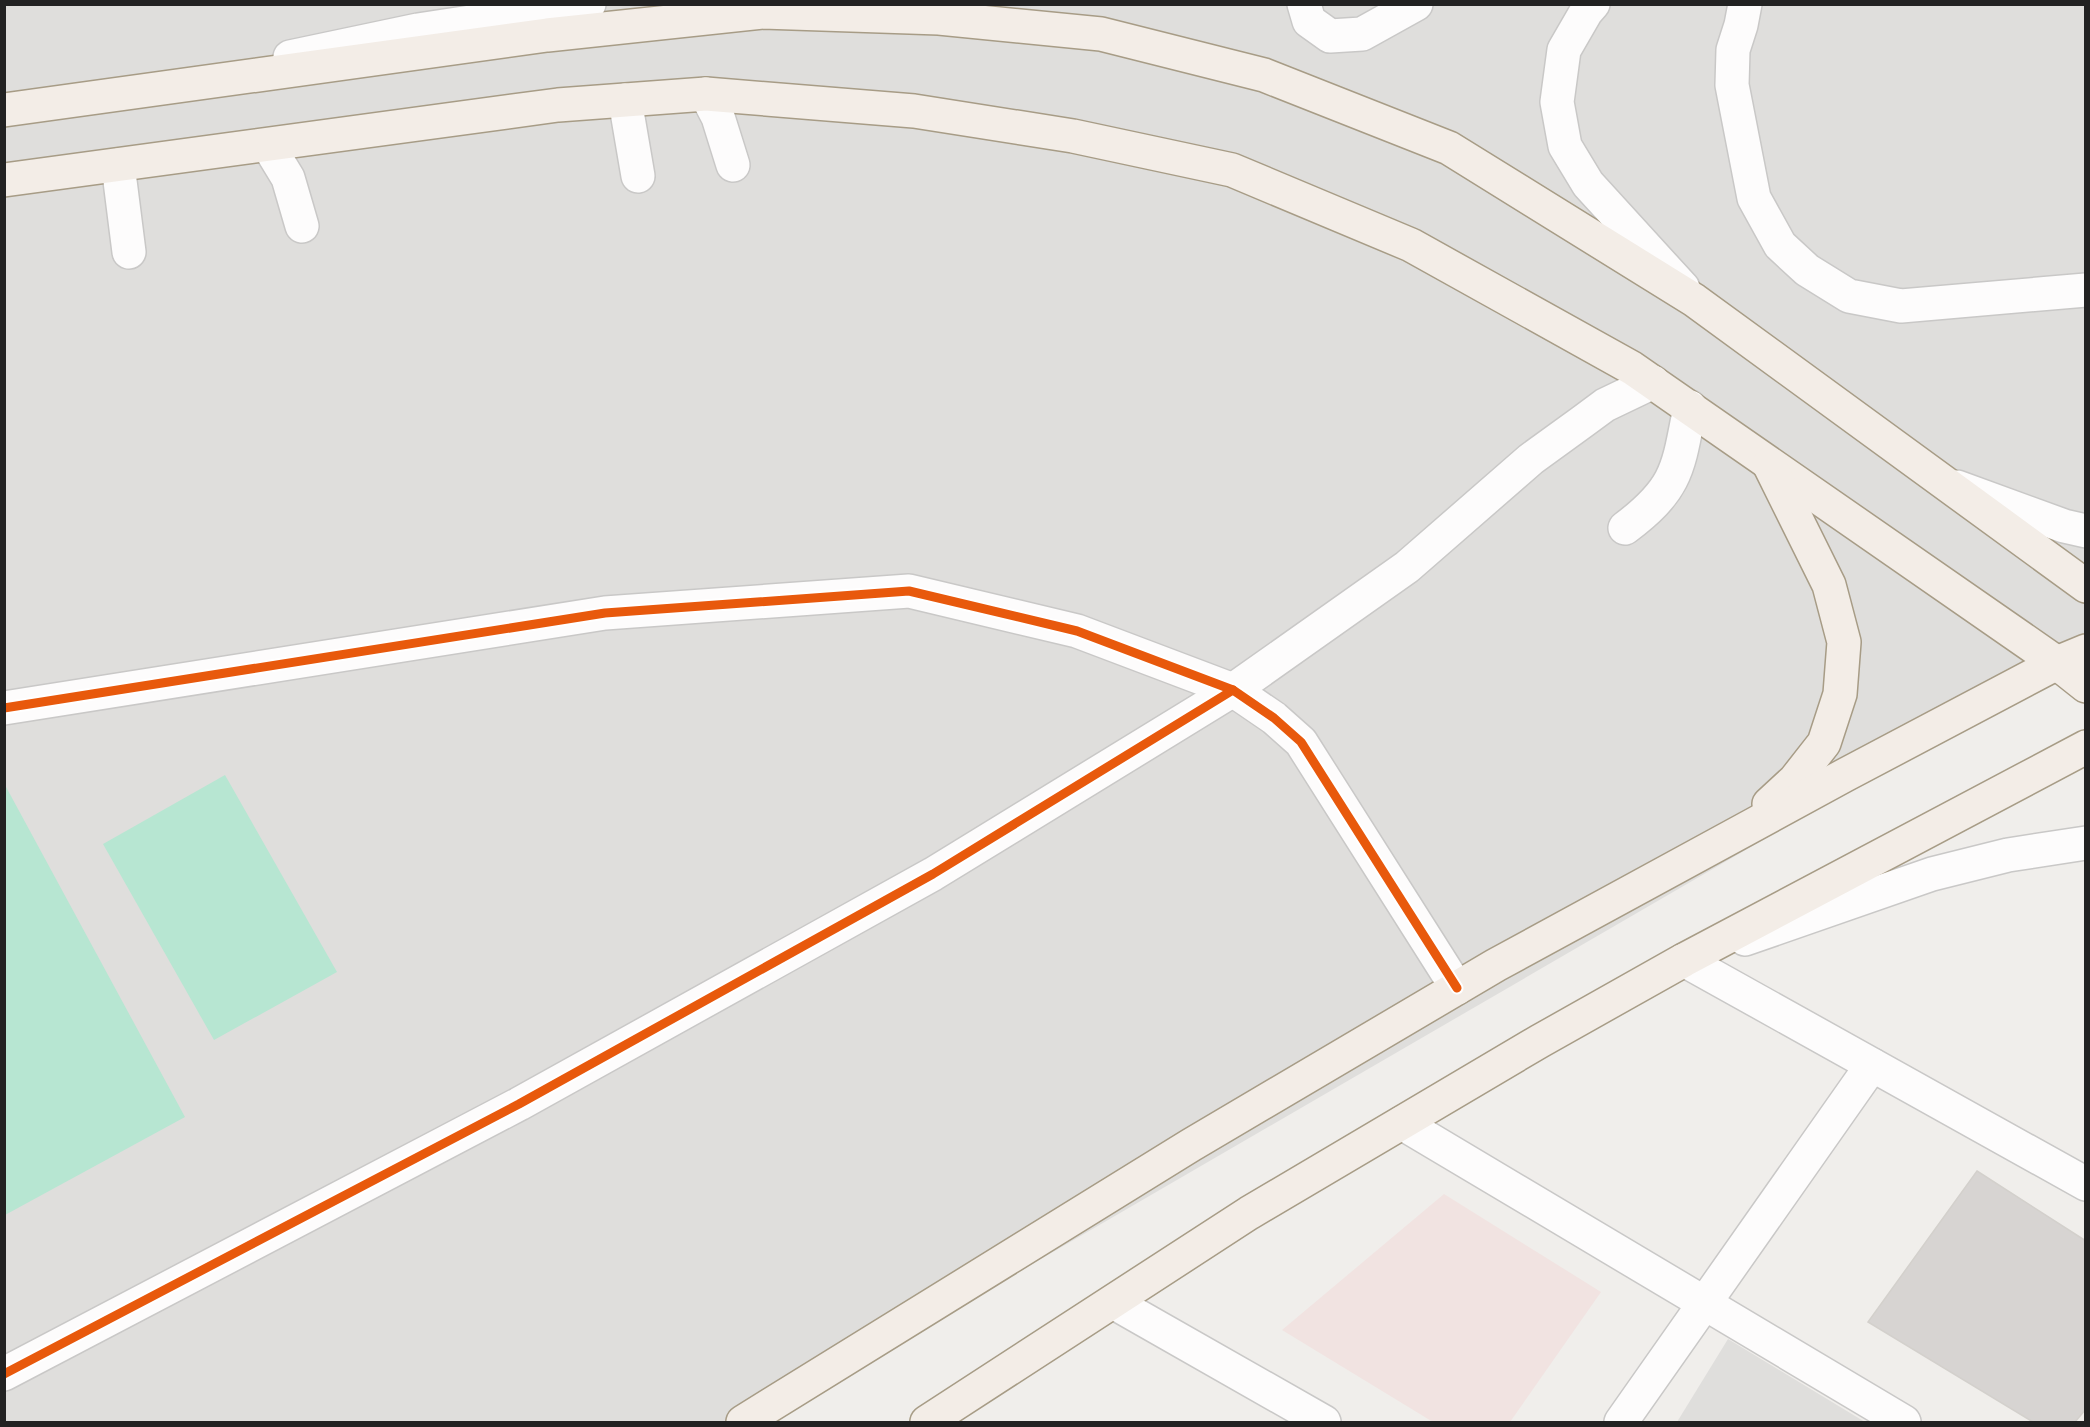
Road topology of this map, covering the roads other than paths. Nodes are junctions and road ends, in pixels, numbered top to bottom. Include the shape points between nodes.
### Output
1 (590, 4) edge
2 (1304, 4) edge
3 (1416, 4) edge
4 (1593, 4) edge
5 (1745, 4) edge
6 (706, 94) junction
7 (100, 96) junction
8 (625, 100) junction
9 (4, 110) edge
10 (268, 145) junction
11 (118, 165) junction
12 (733, 165) dead end
13 (638, 176) dead end
14 (4, 180) edge
15 (302, 226) dead end
16 (129, 252) dead end
17 (2085, 290) edge
18 (1694, 300) junction
19 (1653, 382) junction
20 (1690, 407) junction
21 (1767, 460) junction
22 (1944, 482) junction
23 (1625, 528) dead end
24 (2085, 531) edge
25 (2085, 586) edge
26 (2071, 657) edge
27 (2085, 686) edge
28 (1233, 690) junction
29 (4, 708) edge
30 (2085, 747) edge
31 (1735, 835) junction
32 (2085, 843) edge
33 (1684, 960) junction
34 (1457, 988) junction
35 (1872, 1065) junction
36 (1402, 1123) junction
37 (2085, 1184) edge
38 (1113, 1302) junction
39 (1705, 1304) junction
40 (4, 1374) edge
41 (743, 1422) edge
42 (927, 1422) edge
43 (1324, 1422) edge
44 (1621, 1422) edge
45 (1904, 1422) edge

1 - 7 street via 418,30
2 - 3 street via 1310,21 1330,36 1362,34
4 - 18 street via 1564,50 1557,102 1565,146 1588,184
5 - 17 street via 1733,50 1732,85 1754,198 1780,245 1807,270 1849,296 1901,306
6 - 8 main road
6 - 12 street via 718,117
6 - 19 main road via 914,111 1073,136 1232,170 1411,245
7 - 9 main road
7 - 18 main road via 547,36 763,12 939,18 1101,34 1264,75 1449,148
8 - 10 main road via 558,105
8 - 13 street
10 - 11 main road
10 - 15 street via 288,178
11 - 14 main road
11 - 16 street
18 - 22 main road
19 - 20 main road
19 - 28 street via 1605,405 1531,459 1407,567
20 - 21 main road
20 - 23 street via 1678,466 1667,489 1648,511
21 - 26 main road
21 - 31 main road via 1829,585 1844,642 1840,694 1824,743 1795,780
22 - 24 street
22 - 25 main road
26 - 27 main road
26 - 31 main road
28 - 29 street via 1077,631 909,591 604,613
28 - 34 street via 1301,742
28 - 40 street via 892,897 519,1104
30 - 33 main road
31 - 34 main road
32 - 33 street via 2008,855 1932,874
33 - 35 street
33 - 36 main road
34 - 41 main road via 1191,1145
35 - 37 street
35 - 39 street
36 - 38 main road via 1249,1213
36 - 39 street
38 - 42 main road
38 - 43 street
39 - 44 street
39 - 45 street

